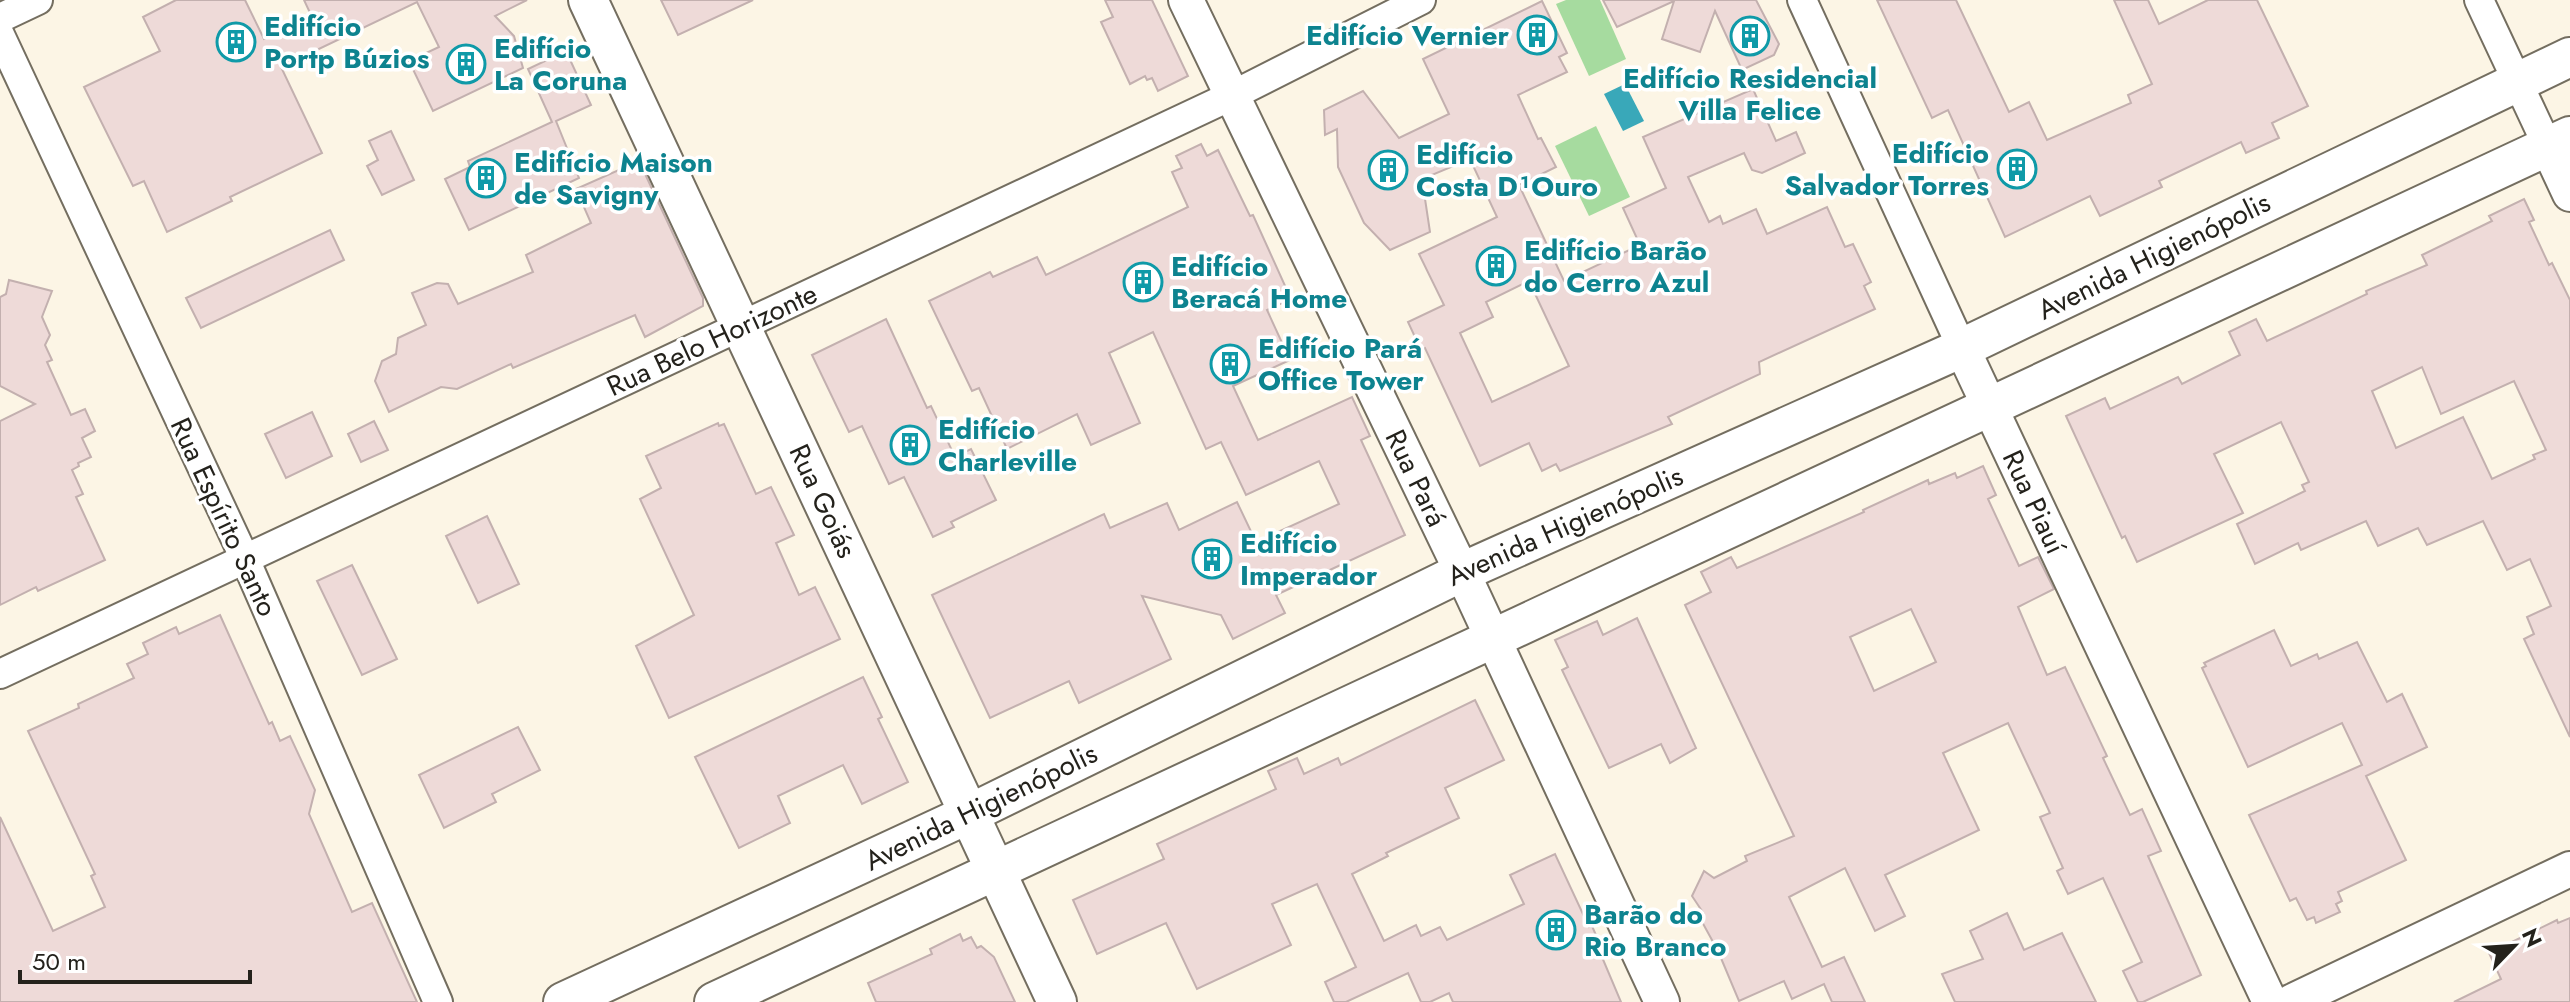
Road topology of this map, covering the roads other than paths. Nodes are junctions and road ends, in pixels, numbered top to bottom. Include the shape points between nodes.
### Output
1 (38, 0) edge
2 (588, 0) edge
3 (1186, 0) edge
4 (1421, 0) edge
5 (1802, 0) edge
6 (2479, 0) edge
7 (0, 18) edge
8 (0, 35) edge
9 (2570, 57) edge
10 (2518, 82) junction
11 (1231, 96) junction
12 (2559, 141) edge
13 (2570, 194) edge
14 (740, 327) junction
15 (1962, 348) junction
16 (1990, 406) junction
17 (245, 559) junction
18 (1462, 572) junction
19 (1493, 639) junction
20 (0, 674) edge
21 (971, 813) junction
22 (997, 868) junction
23 (2570, 869) edge
24 (438, 1002) edge
25 (563, 1002) edge
26 (714, 1002) edge
27 (1057, 1002) edge
28 (1662, 1002) edge
29 (2270, 1002) edge
30 (2291, 1002) edge

1 - 7 street
2 - 14 main road, Rua Goiás
3 - 11 street, Rua Pará
4 - 11 street, Rua Belo Horizonte
5 - 15 street, Rua Piauí
6 - 10 street
8 - 17 street, Rua Espírito Santo
9 - 10 main road, Avenida Higienópolis
10 - 12 street
10 - 15 main road, Avenida Higienópolis
11 - 14 street, Rua Belo Horizonte
11 - 18 street, Rua Pará
12 - 13 street
12 - 16 main road
14 - 17 street, Rua Belo Horizonte
14 - 21 main road, Rua Goiás
15 - 16 street, Rua Piauí
15 - 18 main road, Avenida Higienópolis
16 - 19 main road
16 - 29 street, Rua Piauí
17 - 20 street, Rua Belo Horizonte
17 - 24 street, Rua Espírito Santo
18 - 19 street, Rua Pará
18 - 21 main road, Avenida Higienópolis
19 - 22 main road
19 - 28 street, Rua Pará
21 - 22 main road, Rua Goiás
21 - 25 main road, Avenida Higienópolis
22 - 26 main road
22 - 27 main road, Rua Goiás
23 - 30 street

